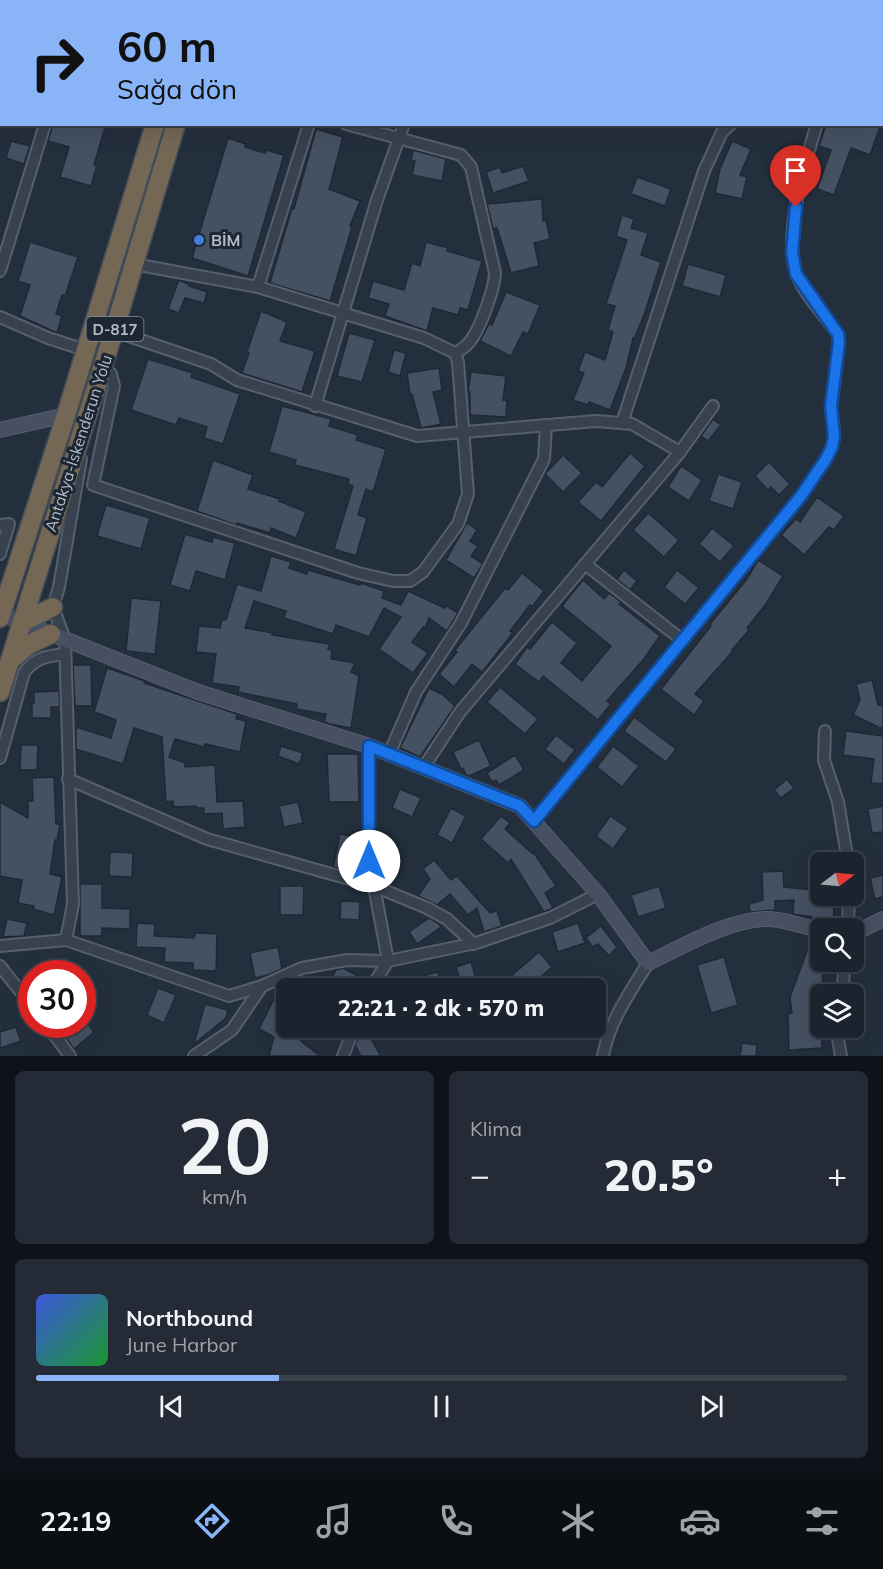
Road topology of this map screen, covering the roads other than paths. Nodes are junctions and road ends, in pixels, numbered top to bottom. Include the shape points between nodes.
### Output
1 (44, 126) edge
2 (154, 126) edge
3 (175, 126) edge
4 (308, 126) edge
5 (354, 126) edge
6 (403, 126) edge
7 (729, 126) edge
8 (816, 126) edge
9 (399, 137) junction
10 (134, 264) junction
11 (0, 272) edge
12 (258, 287) junction
13 (344, 314) junction
14 (0, 317) edge
15 (114, 331) junction
16 (86, 350) junction
17 (456, 353) junction
18 (103, 366) junction
19 (315, 406) junction
20 (713, 406) dead end
21 (66, 415) junction
22 (86, 420) junction
23 (622, 423) junction
24 (546, 425) junction
25 (0, 430) edge
26 (464, 432) junction
27 (680, 452) junction
28 (0, 525) edge
29 (0, 554) edge
30 (585, 564) junction
31 (53, 607) junction
32 (1, 616) edge
33 (21, 622) junction
34 (58, 637) junction
35 (682, 640) junction
36 (65, 654) junction
37 (10, 661) junction
38 (0, 692) edge
39 (825, 731) dead end
40 (369, 746) junction
41 (389, 754) junction
42 (0, 758) edge
43 (423, 768) junction
44 (68, 779) junction
45 (534, 821) junction
46 (846, 852) edge
47 (372, 886) junction
48 (598, 894) junction
49 (883, 919) edge
50 (810, 928) edge
51 (864, 928) edge
52 (66, 940) junction
53 (474, 944) junction
54 (0, 946) edge
55 (387, 961) junction
56 (648, 963) junction
57 (0, 966) edge
58 (377, 978) edge
59 (262, 986) junction
60 (18, 988) edge
61 (56, 1038) edge
62 (350, 1038) edge
63 (838, 1038) edge
64 (70, 1056) edge
65 (194, 1056) edge
66 (342, 1056) edge
67 (603, 1056) edge
68 (841, 1056) edge

1 - 11 street
2 - 16 highway, Antakya-İskenderun Yolu / D-817
3 - 10 highway, Antakya-İskenderun Yolu / D-817
4 - 12 street
5 - 9 street
6 - 9 street
7 - 23 street via 722,132 704,171
8 - 35 street via 804,163 792,252 796,274 838,334 831,406 832,447 801,496
9 - 13 street
9 - 17 street via 461,155 475,177 495,283 474,335
10 - 12 street
10 - 15 highway, Antakya-İskenderun Yolu / D-817
12 - 13 street
13 - 17 street via 424,338
13 - 19 street
14 - 16 street
15 - 18 highway, Antakya-İskenderun Yolu / D-817
15 - 19 street
16 - 21 highway, Antakya-İskenderun Yolu / D-817
17 - 26 street
18 - 22 highway, Antakya-İskenderun Yolu / D-817
18 - 26 street via 111,374 114,386 93,485 358,573 393,581 417,577 458,524 468,494
19 - 26 street via 417,436
20 - 27 street
21 - 25 street
21 - 32 highway, Antakya-İskenderun Yolu / D-817
22 - 31 street
22 - 33 highway, Antakya-İskenderun Yolu / D-817
23 - 24 street
23 - 27 street via 632,424
24 - 26 street
24 - 41 street via 544,459 460,623 416,693
27 - 30 street
28 - 29 street via 9,524
30 - 35 street
30 - 43 street via 460,712
31 - 33 highway
31 - 34 street
32 - 33 street
33 - 34 street
33 - 37 highway, Antakya-İskenderun Yolu / D-817
34 - 36 street
34 - 37 highway via 30,645
34 - 40 street via 198,692
35 - 45 street
36 - 42 street via 40,658 24,673
36 - 44 street
37 - 38 highway, Antakya-İskenderun Yolu / D-817
39 - 46 street via 824,760 838,802
40 - 41 street
40 - 47 street
41 - 43 street
43 - 45 street via 520,806
44 - 47 street via 207,839
44 - 52 street via 73,904
45 - 48 street
47 - 53 street via 447,919
47 - 55 street
48 - 53 street via 550,918
48 - 56 street
49 - 51 street
50 - 56 street via 772,919 745,922 693,940
52 - 54 street
52 - 59 street via 230,996
53 - 55 street
55 - 58 street
55 - 59 street via 347,960 302,968
56 - 67 street via 622,1005
57 - 60 street
59 - 65 street via 232,1030
61 - 64 street
62 - 66 street
63 - 68 street

